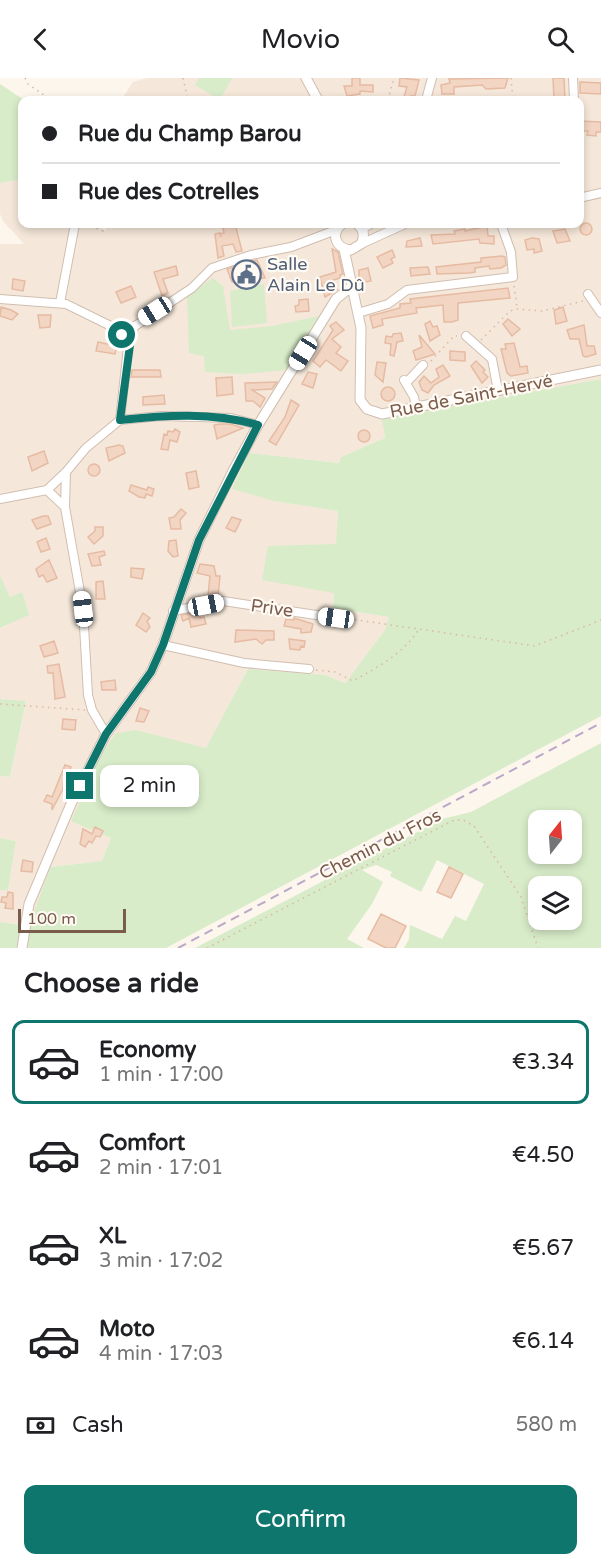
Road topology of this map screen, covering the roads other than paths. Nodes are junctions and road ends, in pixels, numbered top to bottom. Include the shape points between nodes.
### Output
1 (306, 78) edge
2 (432, 78) edge
3 (573, 78) edge
4 (316, 96) edge
5 (427, 96) edge
6 (574, 96) edge
7 (601, 193) edge
8 (584, 197) edge
9 (74, 228) edge
10 (363, 228) edge
11 (397, 228) edge
12 (502, 228) edge
13 (338, 229) edge
14 (358, 247) junction
15 (344, 249) junction
16 (350, 282) junction
17 (589, 296) road end
18 (0, 299) edge
19 (60, 303) junction
20 (358, 313) junction
21 (601, 313) edge
22 (132, 328) junction
23 (121, 331) junction
24 (466, 336) road end
25 (129, 338) junction
26 (423, 365) road end
27 (601, 370) edge
28 (498, 391) junction
29 (416, 408) junction
30 (120, 420) junction
31 (258, 425) junction
32 (66, 472) junction
33 (47, 490) junction
34 (0, 499) edge
35 (65, 507) junction
36 (173, 611) junction
37 (336, 618) road end
38 (163, 645) junction
39 (309, 669) road end
40 (106, 734) junction
41 (22, 948) edge

1 - 4 street
2 - 5 street
3 - 6 street
7 - 8 street
9 - 19 street
10 - 14 street via 364,237
11 - 14 street
12 - 20 street via 511,252 513,277 406,290 388,304
13 - 15 street
13 - 22 street via 291,248 212,267 192,288
14 - 15 street
14 - 16 street via 350,261
15 - 16 street, Rue de Saint-Hervé
16 - 20 street, Rue de Saint-Hervé
16 - 31 street
17 - 21 street
18 - 19 street
19 - 23 street
20 - 29 street, Rue de Saint-Hervé via 360,400 367,409 382,414
22 - 23 street via 126,326
22 - 25 street via 134,333
23 - 25 street via 123,337
24 - 28 street via 492,359
25 - 30 street
26 - 29 street via 405,382
27 - 28 street, Rue de Saint-Hervé
28 - 29 street, Rue de Saint-Hervé
30 - 31 street via 231,417
30 - 32 street via 86,448
31 - 36 street via 199,540
32 - 33 street
32 - 35 street
33 - 34 street
33 - 35 street
35 - 40 street via 81,588 88,695
36 - 37 street, Prive via 223,602
36 - 38 street
38 - 39 street via 244,663
38 - 40 street via 151,672
40 - 41 street via 71,804 29,904

